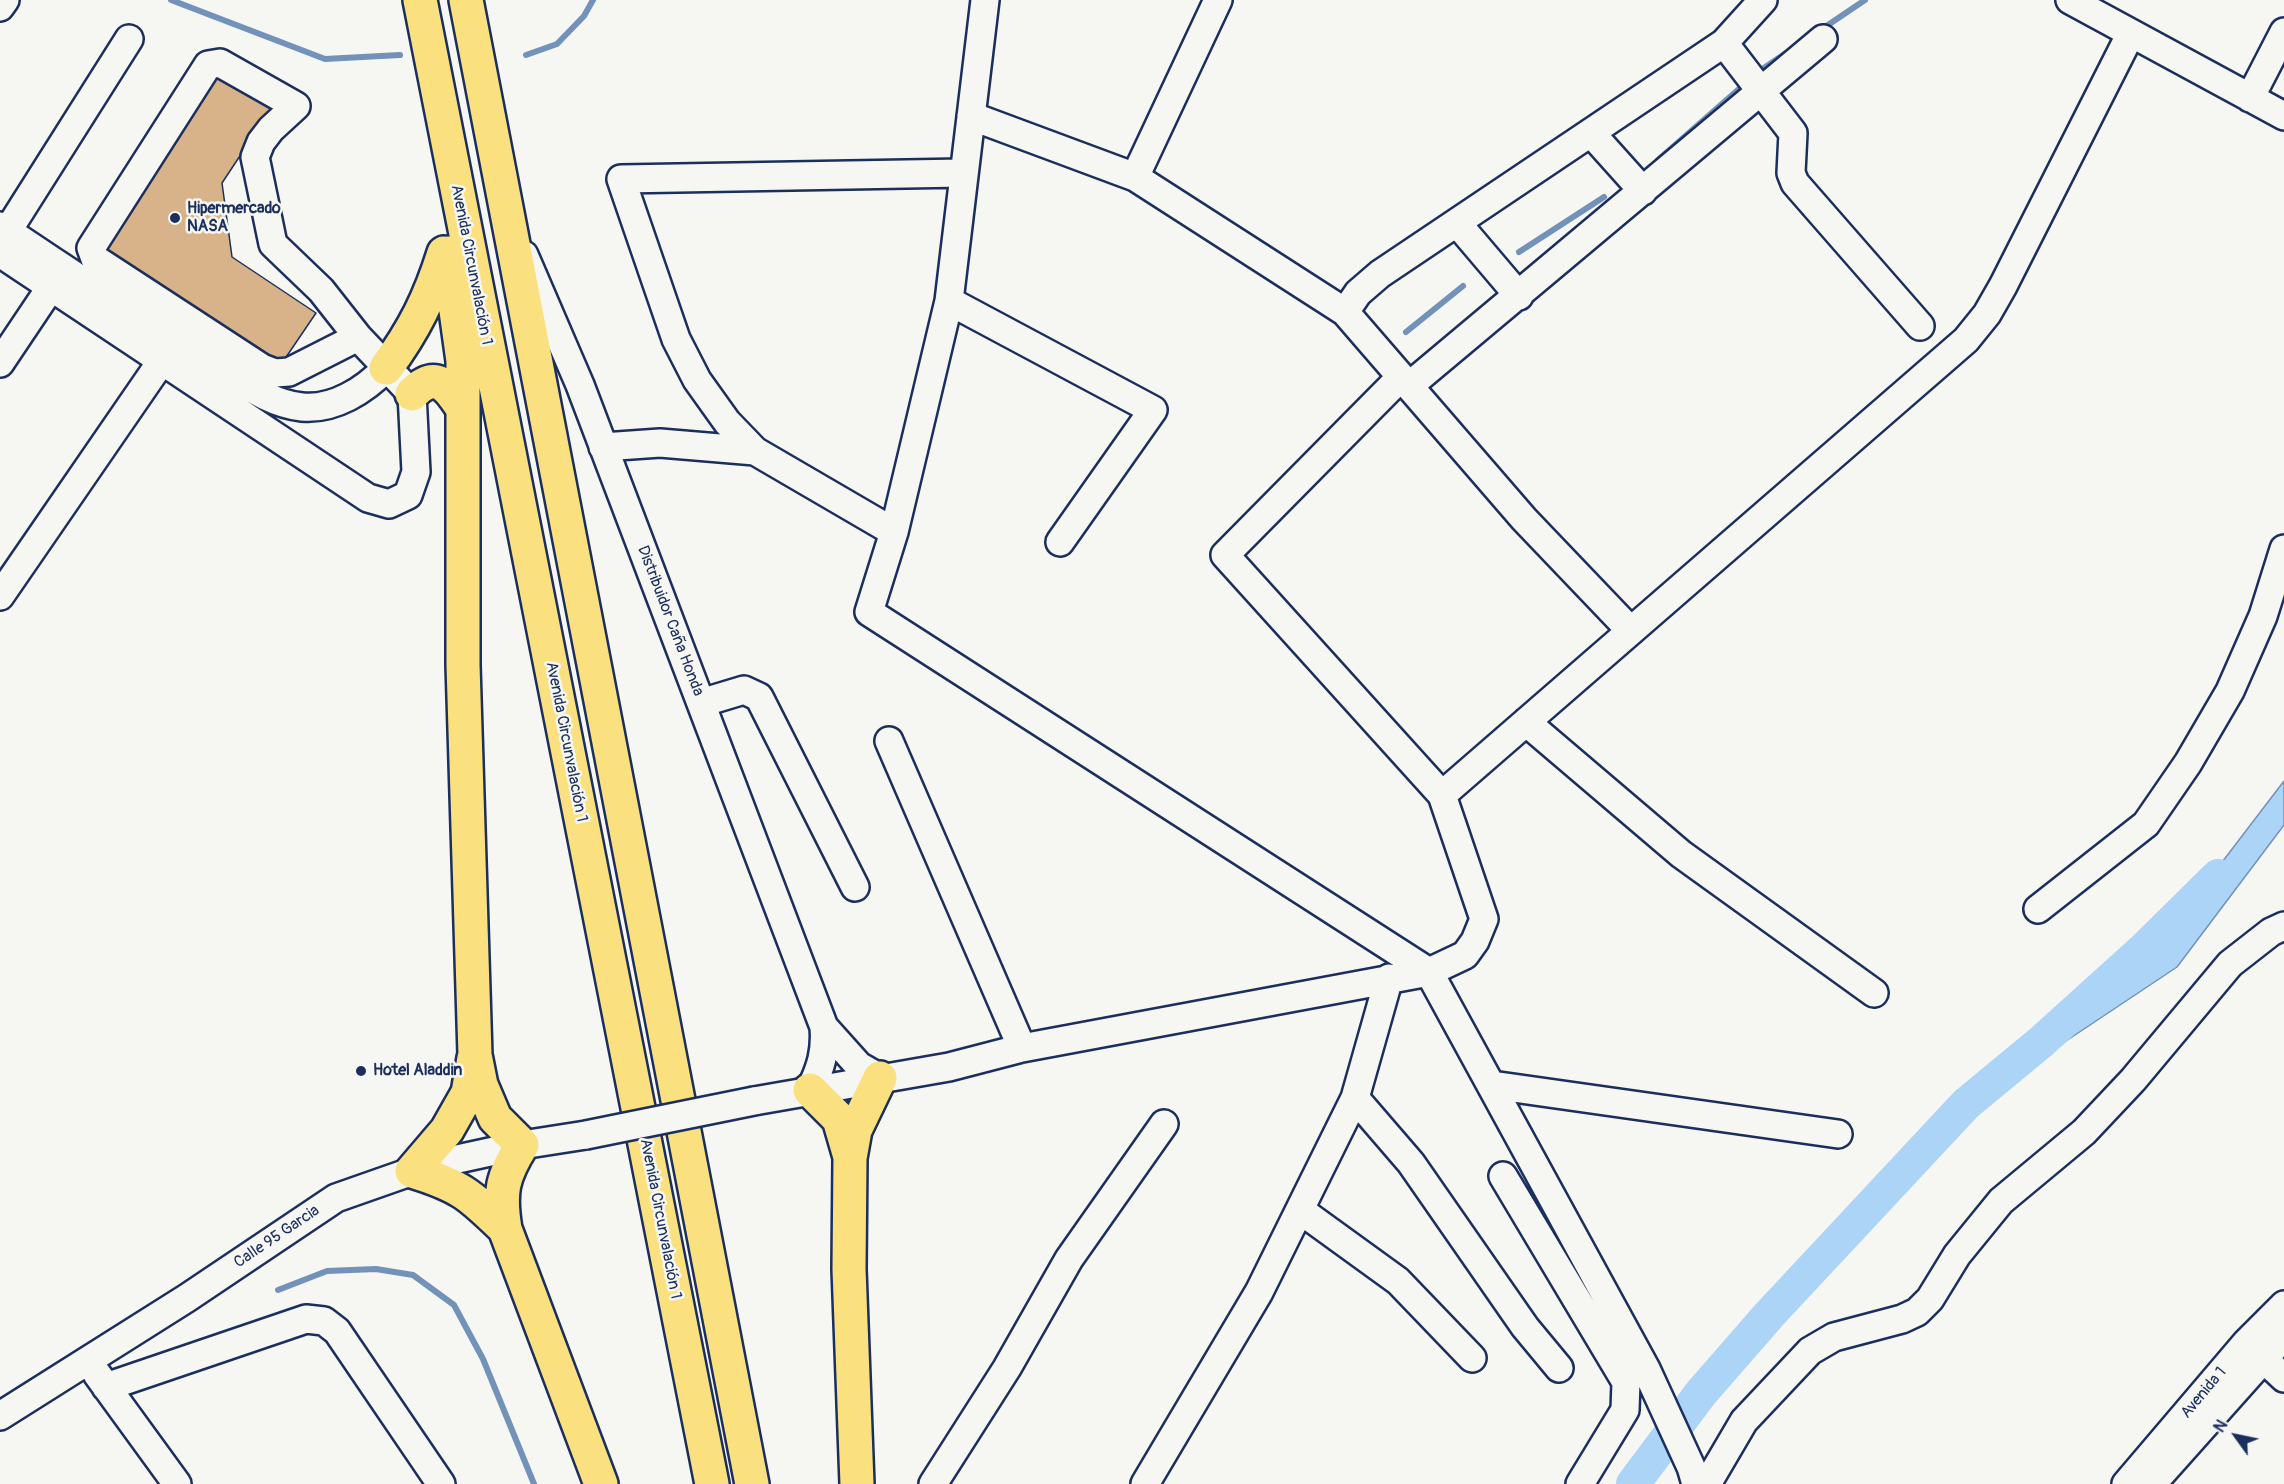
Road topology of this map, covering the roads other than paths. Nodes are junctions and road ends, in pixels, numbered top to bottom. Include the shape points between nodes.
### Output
1 (5, 0) edge
2 (466, 0) edge
3 (985, 0) edge
4 (1218, 0) edge
5 (1763, 0) edge
6 (2070, 0) edge
7 (418, 2) edge
8 (0, 7) edge
9 (2284, 32) edge
10 (2130, 34) junction
11 (129, 39) dead end
12 (1823, 39) dead end
13 (1724, 44) junction
14 (433, 70) junction
15 (1760, 89) junction
16 (2250, 98) junction
17 (971, 116) junction
18 (2284, 116) edge
19 (1591, 133) junction
20 (963, 173) junction
21 (1135, 177) junction
22 (1642, 191) junction
23 (508, 218) junction
24 (1457, 223) junction
25 (2, 238) edge
26 (447, 242) junction
27 (57, 277) junction
28 (1519, 296) junction
29 (949, 300) junction
30 (1345, 312) junction
31 (1920, 326) dead end
32 (358, 337) junction
33 (168, 351) junction
34 (0, 363) edge
35 (386, 368) junction
36 (1405, 381) junction
37 (412, 394) junction
38 (463, 409) junction
39 (603, 447) junction
40 (755, 451) junction
41 (894, 531) junction
42 (1060, 542) dead end
43 (2284, 549) edge
44 (0, 596) edge
45 (1631, 631) junction
46 (701, 703) junction
47 (1526, 722) junction
48 (889, 741) dead end
49 (1442, 795) junction
50 (855, 887) dead end
51 (2038, 909) dead end
52 (2284, 926) edge
53 (1429, 972) junction
54 (1389, 978) junction
55 (1874, 993) dead end
56 (824, 1027) junction
57 (1022, 1048) junction
58 (475, 1055) junction
59 (880, 1078) junction
60 (1492, 1085) junction
61 (810, 1090) junction
62 (1355, 1098) junction
63 (1164, 1124) dead end
64 (1838, 1134) dead end
65 (522, 1145) junction
66 (850, 1158) junction
67 (412, 1171) junction
68 (1503, 1176) dead end
69 (1300, 1210) junction
70 (505, 1229) junction
71 (2284, 1305) edge
72 (2284, 1336) edge
73 (2255, 1350) junction
74 (1472, 1358) dead end
75 (88, 1360) junction
76 (1559, 1368) dead end
77 (2284, 1378) edge
78 (106, 1387) junction
79 (0, 1416) edge
80 (1698, 1478) edge
81 (177, 1484) edge
82 (441, 1484) edge
83 (601, 1484) edge
84 (712, 1484) edge
85 (752, 1484) edge
86 (857, 1484) edge
87 (933, 1484) edge
88 (1145, 1484) edge
89 (1580, 1484) edge
90 (2126, 1484) edge
91 (2152, 1484) edge

1 - 8 street
2 - 23 main road
3 - 17 street
4 - 21 street
5 - 13 street
6 - 10 street
7 - 14 main road, Avenida Circunvalación 1
9 - 16 street
10 - 16 street
10 - 45 street via 2003,286 1966,340
11 - 25 street
12 - 15 street
13 - 15 street
13 - 19 street
14 - 26 main road via 441,207
14 - 84 main road, Avenida Circunvalación 1
15 - 22 street
15 - 31 street via 1793,134 1791,173 1795,183
16 - 18 street
17 - 20 street
17 - 21 street
19 - 22 street
19 - 24 street
20 - 29 street
20 - 40 street via 621,179 681,349 703,388
21 - 30 street
22 - 28 street
23 - 39 street, Distribuidor Caña Honda
23 - 85 main road
24 - 28 street
24 - 30 street via 1380,274 1358,292
25 - 27 street
26 - 35 main road via 419,320
26 - 38 main road via 463,361
27 - 33 street
27 - 34 street
28 - 36 street
29 - 41 street
29 - 42 street via 1153,410
30 - 36 street
32 - 32 street via 289,372 275,373 95,259 91,248 208,66 220,63 296,106 271,129 255,157 273,244 321,291
32 - 35 street
33 - 35 street via 267,396 303,407 344,398 369,386
33 - 37 street via 368,498 389,504 408,495 416,472
33 - 44 street
35 - 37 street
36 - 45 street via 1524,519
36 - 49 street via 1225,555
37 - 38 main road via 431,381 441,383 449,387
38 - 58 main road via 463,665
39 - 40 street via 660,443
39 - 46 street, Distribuidor Caña Honda
40 - 41 street
41 - 53 street via 869,612
43 - 51 street via 2263,616 2235,680 2188,764 2146,824
45 - 47 street
46 - 50 street via 744,690 759,697
46 - 56 street, Distribuidor Caña Honda
47 - 49 street
47 - 55 street via 1681,854
48 - 57 street
49 - 53 street, Calle 95 Garcia via 1484,919 1465,955
52 - 80 street via 2230,964 2084,1132 2001,1201 1917,1312 1834,1336 1810,1351 1744,1421
53 - 54 street, Calle 95 Garcia
53 - 60 street
54 - 57 street, Calle 95 Garcia
54 - 62 street
56 - 59 street, Distribuidor Caña Honda via 859,1066
56 - 61 street, Distribuidor Caña Honda via 826,1047
57 - 59 street, Calle 95 Garcia via 949,1067
58 - 65 main road via 481,1085 495,1118
58 - 67 main road via 468,1093 447,1130
59 - 61 street, Calle 95 Garcia
59 - 66 main road via 855,1130
60 - 64 street
60 - 80 street via 1646,1370
61 - 65 street, Calle 95 Garcia, bridge
61 - 66 main road via 839,1119
62 - 69 street
62 - 76 street via 1411,1163 1525,1327
63 - 87 street via 1069,1259 1007,1368
65 - 67 street, Calle 95 Garcia
65 - 70 main road via 506,1171 502,1189
66 - 86 main road via 849,1269
67 - 70 main road via 446,1181 469,1194
67 - 75 street, Calle 95 Garcia via 336,1198
68 - 89 street via 1626,1382 1625,1410
69 - 74 street via 1398,1281
69 - 88 street via 1258,1292
70 - 83 main road
71 - 73 street, Avenida 1
72 - 73 street
73 - 77 street
73 - 90 street, Avenida 1
73 - 91 street
75 - 78 street
75 - 79 street, Calle 95 Garcia
78 - 81 street
78 - 82 street via 306,1319 324,1321 337,1332

